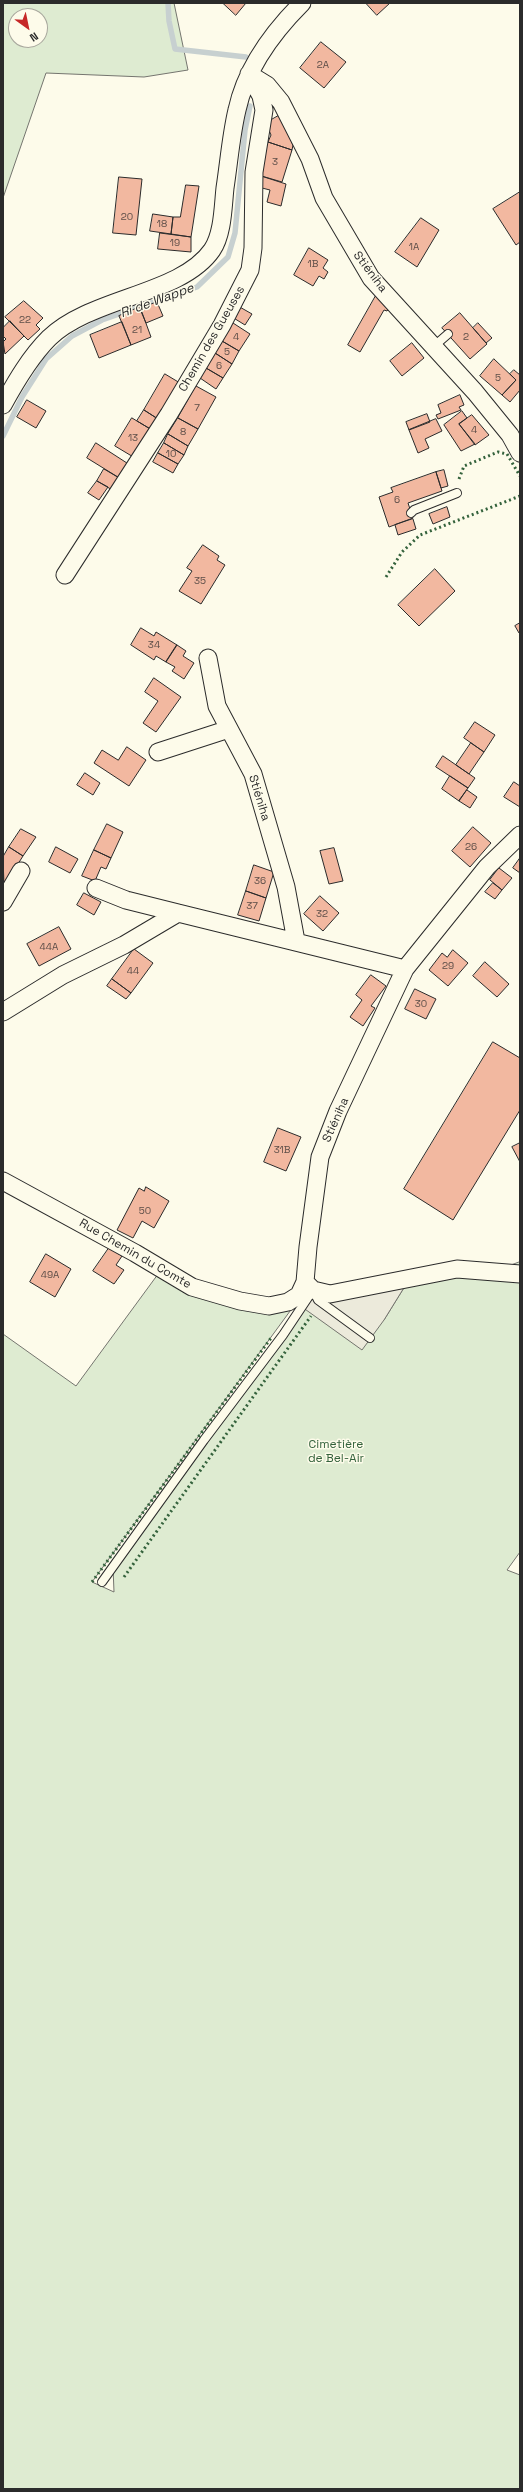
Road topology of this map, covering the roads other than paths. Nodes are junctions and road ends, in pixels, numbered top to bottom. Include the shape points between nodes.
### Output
1 (302, 3) edge
2 (249, 74) junction
3 (448, 334) dead end
4 (433, 347) junction
5 (3, 405) edge
6 (519, 447) edge
7 (457, 493) dead end
8 (412, 510) dead end
9 (65, 575) dead end
10 (208, 658) dead end
11 (229, 729) junction
12 (158, 752) dead end
13 (520, 835) edge
14 (21, 871) dead end
15 (96, 888) dead end
16 (3, 902) edge
17 (178, 913) junction
18 (296, 940) junction
19 (405, 969) junction
20 (4, 1007) edge
21 (3, 1181) edge
22 (520, 1274) edge
23 (309, 1286) junction
24 (370, 1338) dead end
25 (102, 1582) dead end

1 - 2 street via 265,47
2 - 4 street, Stiéniha via 267,84 281,102 310,159 324,198 371,278
2 - 5 street via 237,110 220,226 213,249 197,265 169,281 96,309 50,338 18,377
2 - 9 street, Chemin des Gueuses via 261,96 264,110 254,172 250,270 222,325 169,414
3 - 4 lane
4 - 6 street, Stiéniha
7 - 8 lane
10 - 11 street, Stiéniha via 217,706
11 - 12 street
11 - 18 street, Stiéniha via 253,774 286,887
13 - 19 street, Stiéniha via 487,867
14 - 16 street
15 - 17 street via 126,900
17 - 18 street
17 - 20 street via 124,945
18 - 19 street
19 - 23 street, Stiéniha via 338,1112 320,1157 308,1247
21 - 23 street, Rue Chemin du Comte via 192,1287 268,1306 288,1302
22 - 23 street via 457,1269 330,1294
23 - 24 lane via 318,1300
23 - 25 lane via 283,1335

